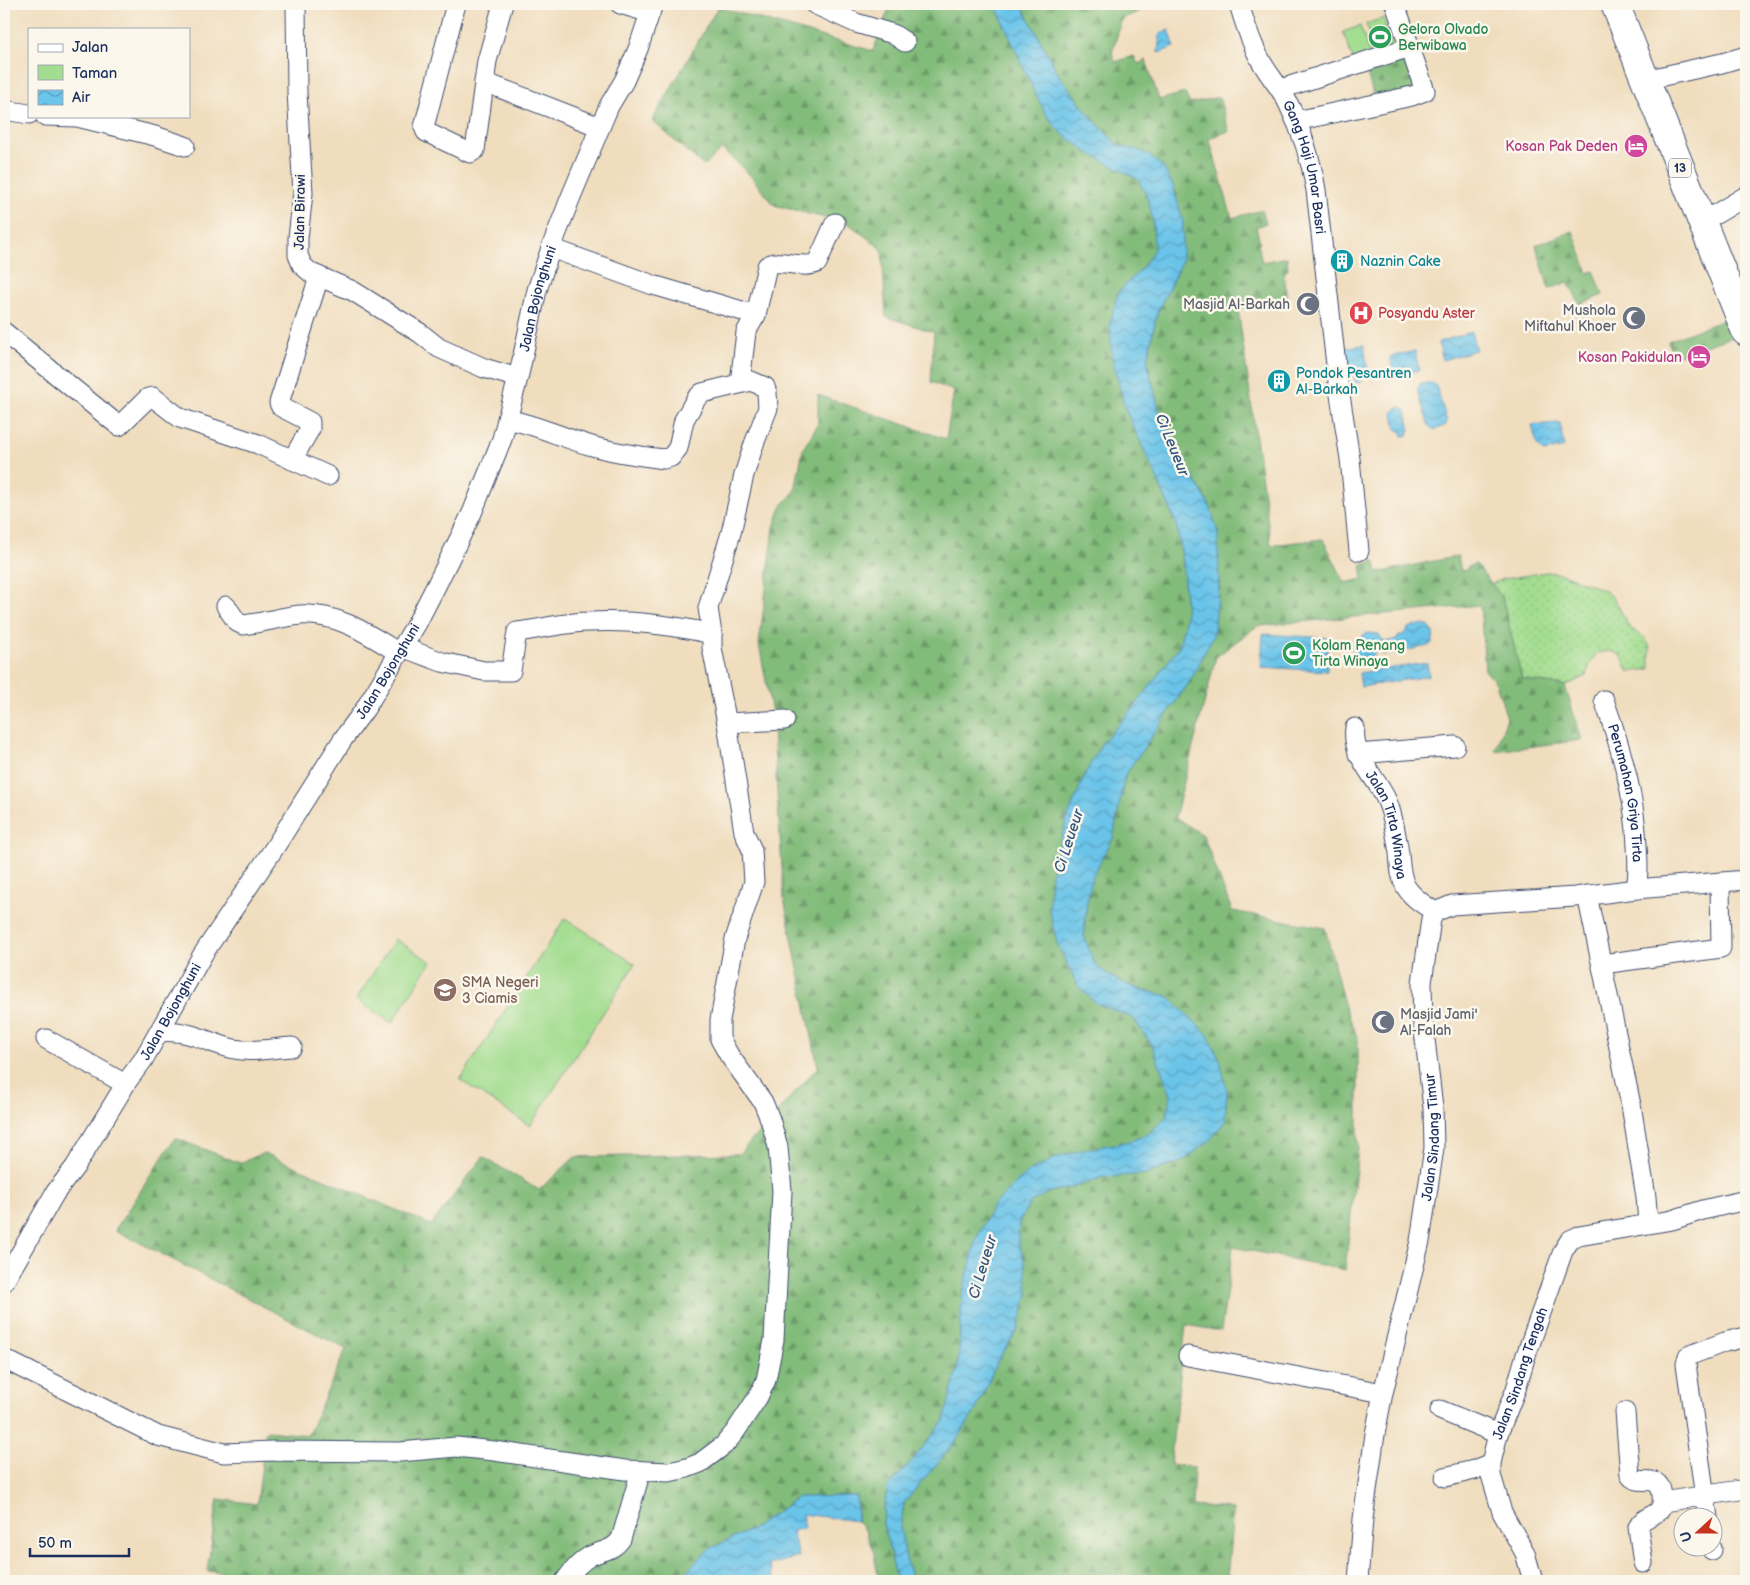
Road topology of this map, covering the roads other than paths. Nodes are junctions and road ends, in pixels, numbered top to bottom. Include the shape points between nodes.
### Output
1 (296, 4) edge
2 (456, 4) edge
3 (503, 4) edge
4 (620, 4) edge
5 (814, 4) edge
6 (1239, 4) edge
7 (1395, 4) edge
8 (1614, 4) edge
9 (652, 8) edge
10 (905, 42) dead end
11 (1410, 47) junction
12 (1746, 56) edge
13 (1645, 80) junction
14 (484, 82) junction
15 (1281, 89) junction
16 (4, 110) edge
17 (28, 114) edge
18 (80, 118) edge
19 (1296, 121) junction
20 (600, 127) junction
21 (184, 146) dead end
22 (1741, 204) edge
23 (1701, 220) junction
24 (835, 224) dead end
25 (551, 248) junction
26 (319, 277) junction
27 (756, 315) junction
28 (4, 332) edge
29 (1746, 332) edge
30 (518, 378) junction
31 (740, 382) junction
32 (507, 419) junction
33 (292, 460) junction
34 (328, 476) dead end
35 (1360, 551) dead end
36 (226, 606) dead end
37 (712, 634) junction
38 (401, 650) junction
39 (1604, 700) dead end
40 (785, 720) dead end
41 (727, 723) junction
42 (1355, 728) dead end
43 (1455, 746) dead end
44 (1358, 754) junction
45 (1746, 880) edge
46 (1720, 882) junction
47 (1636, 888) junction
48 (1588, 895) junction
49 (1435, 912) junction
50 (1602, 964) junction
51 (159, 1032) junction
52 (46, 1039) dead end
53 (292, 1047) dead end
54 (125, 1084) junction
55 (1746, 1200) edge
56 (1648, 1223) junction
57 (4, 1282) edge
58 (1746, 1336) edge
59 (1188, 1356) dead end
60 (4, 1359) edge
61 (1383, 1393) junction
62 (1440, 1410) dead end
63 (1625, 1412) dead end
64 (1498, 1434) junction
65 (1491, 1464) junction
66 (640, 1471) junction
67 (1444, 1477) dead end
68 (1746, 1489) edge
69 (1705, 1496) junction
70 (1663, 1502) junction
71 (1707, 1508) edge
72 (1643, 1563) dead end
73 (565, 1581) edge
74 (1358, 1581) edge
75 (1533, 1581) edge

1 - 26 street, Jalan Birawi via 303,193 298,255 302,264
2 - 14 street via 424,127 426,132 470,152 475,150
3 - 14 street
4 - 9 street
5 - 10 street via 856,23 893,34
6 - 15 street, Gang Haji Umar Basri via 1260,59
7 - 11 street
8 - 13 highway, 13
9 - 20 street, Jalan Bojonghuni via 638,49
11 - 15 street
11 - 19 street via 1425,91
12 - 13 street
13 - 23 highway, 13
14 - 20 street
15 - 19 street, Gang Haji Umar Basri
16 - 17 street
18 - 21 street
19 - 35 street, Gang Haji Umar Basri via 1311,160 1316,190
20 - 25 street, Jalan Bojonghuni
22 - 23 street
23 - 29 highway, 13
24 - 27 street via 817,263 808,266 773,263 767,266
25 - 27 street via 653,285
25 - 30 street, Jalan Bojonghuni via 537,290
26 - 30 street, Jalan Birawi via 352,291 420,333 438,348 484,368
26 - 33 street via 279,403 310,422 310,429
27 - 31 street via 746,332
28 - 33 street via 119,426 153,397 180,418 258,444
30 - 32 street, Jalan Bojonghuni
31 - 32 street via 702,393 696,399 684,420 678,448 664,459 618,453
31 - 37 street via 750,381 765,387 768,408 744,475 708,608
32 - 38 street, Jalan Bojonghuni via 502,439 461,536
33 - 34 street
36 - 38 street via 243,625 300,615 326,617 355,626
37 - 38 street via 673,625 628,622 588,622 517,632 511,671 484,671
37 - 41 street
38 - 51 street, Jalan Bojonghuni via 366,709 202,954
39 - 47 street, Perumahan Griya Tirta via 1618,742 1636,819 1639,876
40 - 41 street
41 - 66 street via 744,832 752,850 754,882 735,939 719,1030 724,1048 763,1102 778,1147 782,1191 774,1340 766,1380 758,1397 724,1445 700,1463 687,1468 669,1472
42 - 44 street, Jalan Tirta Winaya
43 - 44 street
44 - 49 street, Jalan Tirta Winaya via 1387,802 1406,888
45 - 46 street
46 - 47 street
46 - 50 street via 1721,948
47 - 48 street
48 - 49 street via 1452,905
48 - 50 street
49 - 61 street, Jalan Sindang Timur via 1431,919 1422,983 1434,1148 1420,1241
50 - 56 street via 1631,1105
51 - 53 street via 174,1030 241,1050
51 - 54 street, Jalan Bojonghuni
52 - 54 street
54 - 57 street, Jalan Bojonghuni via 75,1167 55,1193
55 - 56 street, Jalan Sindang Tengah via 1672,1220
56 - 64 street, Jalan Sindang Tengah via 1570,1240 1555,1269
58 - 69 street via 1688,1356 1686,1364
59 - 61 street
60 - 66 street via 158,1436 224,1453 400,1452 456,1447
61 - 74 street, Jalan Sindang Timur via 1368,1478
62 - 64 street
63 - 70 street via 1630,1475 1636,1480 1649,1480 1659,1486
64 - 65 street, Jalan Sindang Tengah
65 - 67 street
65 - 75 street, Jalan Sindang Tengah via 1502,1512 1525,1553
66 - 73 street via 621,1539 616,1546 583,1561
68 - 69 street
69 - 70 street
69 - 71 street
70 - 72 street via 1657,1513 1638,1528

